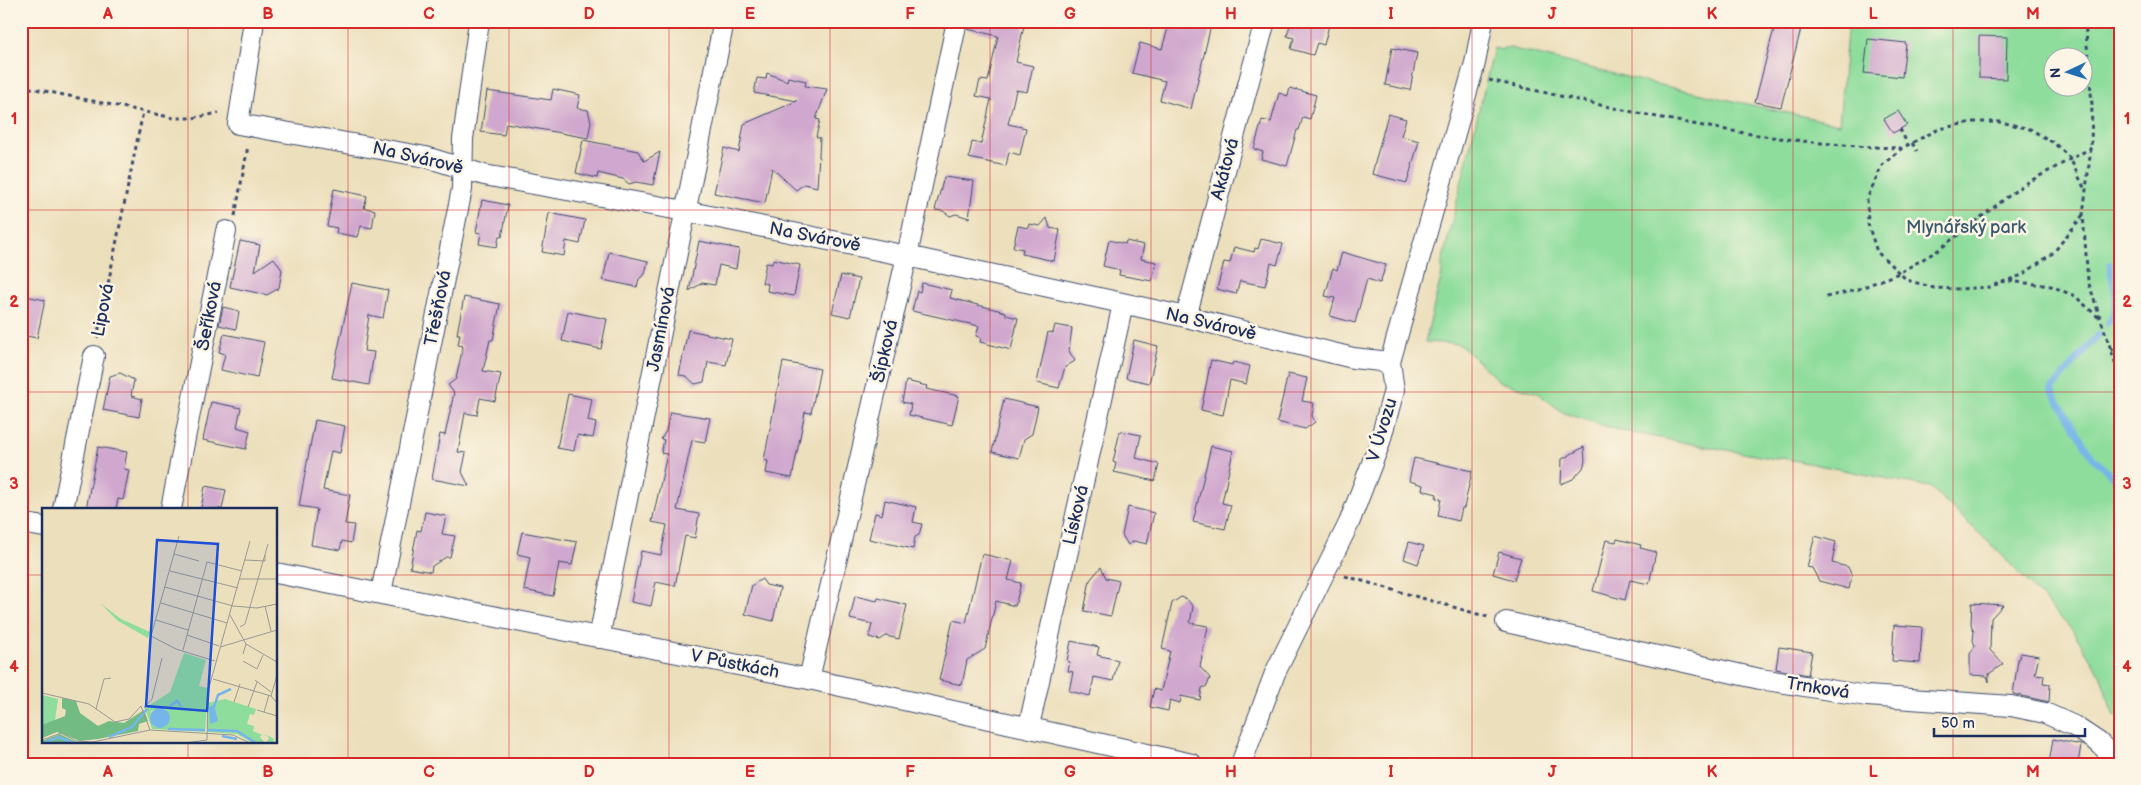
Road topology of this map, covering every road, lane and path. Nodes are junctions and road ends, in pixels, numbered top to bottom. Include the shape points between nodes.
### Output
1 (254, 21) edge
2 (478, 21) edge
3 (724, 21) edge
4 (958, 21) edge
5 (1266, 21) edge
6 (1483, 21) edge
7 (2085, 21) edge
8 (1472, 76) junction
9 (21, 86) edge
10 (143, 112) junction
11 (243, 122) junction
12 (1900, 129) dead end
13 (1912, 143) junction
14 (1908, 145) junction
15 (1902, 148) junction
16 (2091, 148) junction
17 (1917, 151) dead end
18 (2070, 158) junction
19 (461, 167) junction
20 (2086, 192) junction
21 (685, 211) junction
22 (2083, 215) junction
23 (226, 231) joint
24 (907, 256) junction
25 (1899, 273) junction
26 (2009, 281) junction
27 (1826, 297) dead end
28 (1123, 304) junction
29 (1186, 317) junction
30 (2099, 319) junction
31 (2108, 344) junction
32 (94, 356) joint
33 (2120, 360) edge
34 (1390, 362) junction
35 (2120, 377) edge
36 (2120, 490) edge
37 (62, 508) edge
38 (171, 508) edge
39 (21, 522) edge
40 (42, 527) edge
41 (1325, 570) junction
42 (278, 573) edge
43 (2120, 588) edge
44 (381, 593) junction
45 (1506, 622) joint
46 (599, 638) junction
47 (809, 679) junction
48 (1029, 726) junction
49 (2120, 763) edge
50 (1192, 764) edge
51 (1241, 764) edge

1 - 11 street
2 - 19 street, Třešňová
3 - 21 street, Jasmínová
4 - 24 street, Šípková
5 - 29 street, Akátová
6 - 8 street, V Úvozu
7 - 16 path via 2092,104
8 - 15 path via 1660,118 1758,135 1858,147
8 - 34 street, V Úvozu
9 - 10 path
10 - 11 path via 174,118 218,113
10 - 32 path, Lipová
11 - 19 street, Na Svárově via 426,156
11 - 23 path via 234,221
12 - 14 path
13 - 14 path
13 - 17 path
13 - 18 path via 1940,129 1972,122 2000,122 2030,130 2054,143
14 - 15 path
15 - 25 path via 1882,165 1867,199 1868,224 1877,252
16 - 18 path
16 - 20 path
18 - 20 path
18 - 25 path via 2023,185 1937,251
19 - 21 street, Na Svárově via 484,175
19 - 44 street, Třešňová via 462,189
20 - 22 path
21 - 24 street, Na Svárově
21 - 46 street, Jasmínová
22 - 26 path via 2054,252
22 - 30 path via 2088,280
23 - 38 street, Šeříková
24 - 28 street, Na Svárově
24 - 47 street, Šípková
25 - 26 path via 1907,280 1934,288 1960,289
25 - 27 path via 1856,290
26 - 30 path via 2051,286 2075,296
28 - 29 street, Na Svárově
28 - 48 street, Lísková
29 - 34 street, Na Svárově via 1353,358
30 - 31 path
31 - 33 path
31 - 35 path
32 - 37 street, Lipová
34 - 41 street, V Úvozu via 1394,390 1379,445 1349,523
36 - 43 path via 2115,549
39 - 40 street
41 - 45 path
41 - 51 street, V Úvozu via 1275,673
42 - 44 street, V Půstkách
44 - 46 street, V Půstkách
45 - 49 street, Trnková via 1760,679 1867,696 2002,705 2045,712 2098,742
46 - 47 street, V Půstkách
47 - 48 street, V Půstkách
48 - 50 street, V Půstkách

